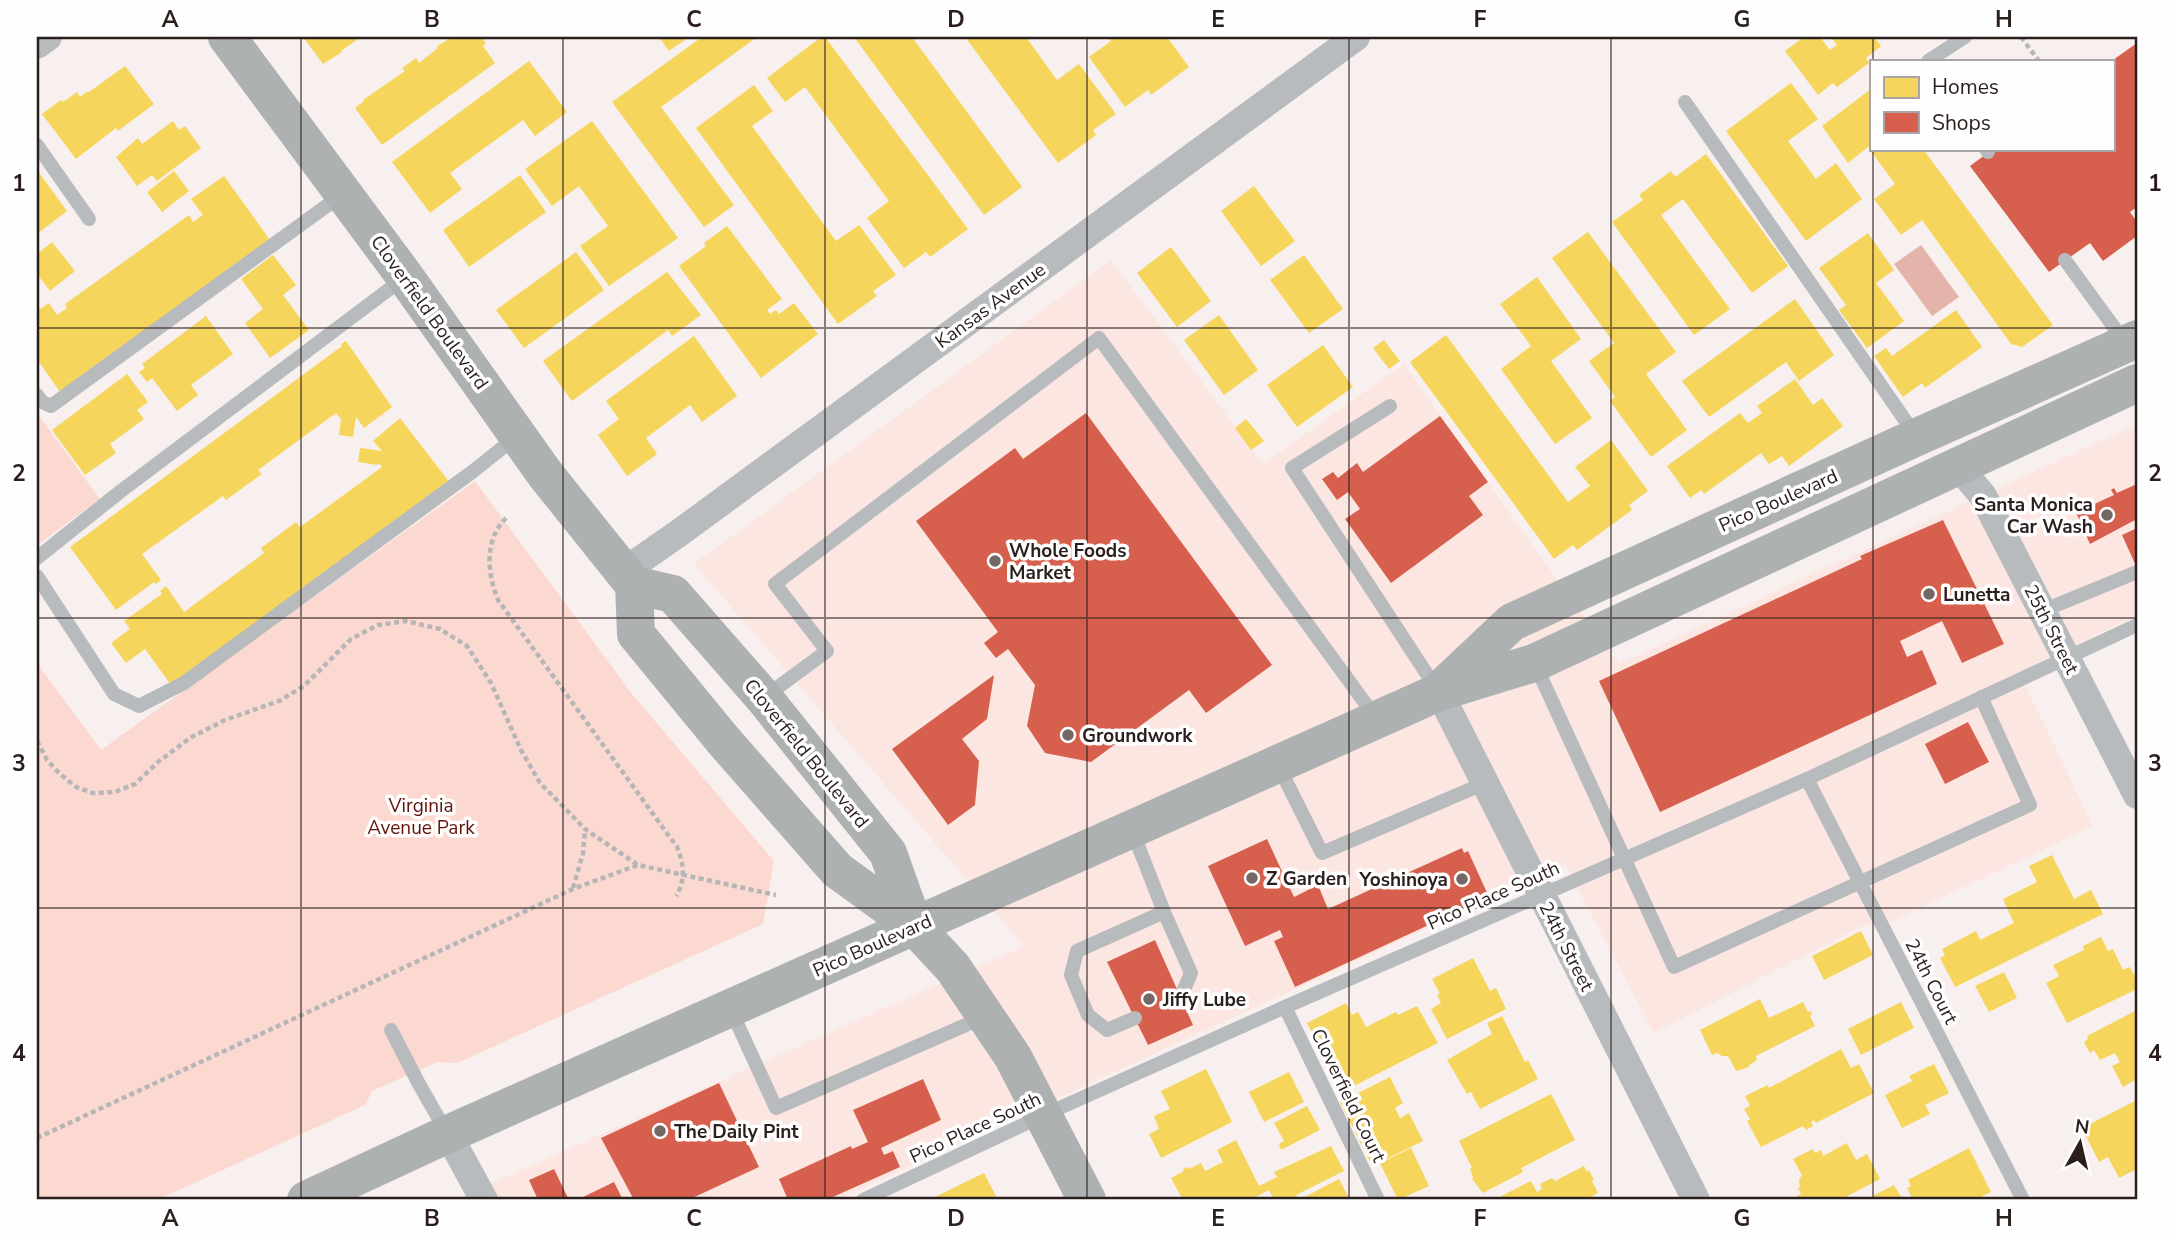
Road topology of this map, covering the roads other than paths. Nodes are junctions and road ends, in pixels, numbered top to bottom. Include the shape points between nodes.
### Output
1 (48, 37) edge
2 (227, 37) edge
3 (1965, 37) edge
4 (1351, 38) edge
5 (37, 45) edge
6 (1930, 60) edge
7 (1685, 102) dead end
8 (37, 145) edge
9 (344, 193) junction
10 (89, 219) dead end
11 (2066, 260) dead end
12 (406, 278) junction
13 (2132, 342) edge
14 (2137, 383) edge
15 (37, 395) edge
16 (1390, 406) dead end
17 (518, 436) junction
18 (1917, 437) junction
19 (1959, 467) junction
20 (37, 558) edge
21 (2137, 572) edge
22 (37, 576) edge
23 (628, 579) junction
24 (2042, 611) junction
25 (2137, 625) edge
26 (2066, 656) junction
27 (1534, 663) junction
28 (1439, 692) junction
29 (1980, 696) junction
30 (764, 698) junction
31 (1376, 719) junction
32 (1278, 764) junction
33 (1807, 779) junction
34 (1485, 783) junction
35 (2137, 795) edge
36 (1132, 829) junction
37 (1625, 859) junction
38 (1860, 883) junction
39 (1542, 895) junction
40 (1164, 912) junction
41 (914, 926) junction
42 (1181, 997) dead end
43 (1284, 1007) junction
44 (730, 1008) junction
45 (985, 1016) junction
46 (1135, 1018) dead end
47 (391, 1030) dead end
48 (1044, 1115) junction
49 (448, 1134) junction
50 (306, 1200) edge
51 (484, 1200) edge
52 (863, 1200) edge
53 (1087, 1200) edge
54 (1378, 1200) edge
55 (1696, 1200) edge
56 (2023, 1200) edge

1 - 5 street
2 - 9 main road, Cloverfield Boulevard
3 - 6 lane
4 - 23 street, Kansas Avenue via 679,533
7 - 18 lane
8 - 10 lane
9 - 12 main road, Cloverfield Boulevard
9 - 15 lane via 51,406
11 - 13 lane
12 - 17 main road, Cloverfield Boulevard
12 - 20 lane
13 - 18 main road, Pico Boulevard
14 - 19 main road, Pico Boulevard
16 - 28 lane via 1292,468
17 - 22 lane via 184,683 139,706 114,694
17 - 23 main road, Cloverfield Boulevard
18 - 19 main road
18 - 28 main road, Pico Boulevard via 1512,622
19 - 24 street, 25th Street via 1983,496
19 - 27 main road, Pico Boulevard
21 - 24 lane
23 - 30 main road, Cloverfield Boulevard via 673,594
23 - 41 main road, Cloverfield Boulevard via 636,634 667,673 837,870
24 - 26 street, 25th Street
25 - 26 lane, Pico Place South
26 - 29 lane, Pico Place South
26 - 35 street, 25th Street
27 - 28 main road, Pico Boulevard
27 - 37 lane
28 - 31 main road, Pico Boulevard
28 - 34 street, 24th Street
29 - 33 lane, Pico Place South
29 - 38 lane via 2030,805
30 - 31 lane via 827,651 775,584 1099,338
30 - 41 main road, Cloverfield Boulevard via 888,853
31 - 32 main road, Pico Boulevard
32 - 34 lane via 1322,853
32 - 36 main road, Pico Boulevard
33 - 37 lane, Pico Place South
33 - 38 lane, 24th Court
34 - 39 street, 24th Street
36 - 40 lane
36 - 41 main road, Pico Boulevard
37 - 38 lane via 1674,967
37 - 39 lane, Pico Place South
38 - 56 lane, 24th Court
39 - 43 lane, Pico Place South
39 - 55 street, 24th Street
40 - 42 lane via 1191,973
40 - 46 lane via 1077,951 1071,975 1088,1016 1107,1030
41 - 44 main road, Pico Boulevard
41 - 45 main road, Cloverfield Boulevard via 953,968
43 - 48 lane, Pico Place South
43 - 54 lane, Cloverfield Court
44 - 45 lane via 776,1108
44 - 49 main road, Pico Boulevard
45 - 48 main road, Cloverfield Boulevard
47 - 49 lane
48 - 52 lane, Pico Place South
48 - 53 main road, Cloverfield Boulevard
49 - 50 main road, Pico Boulevard
49 - 51 street

